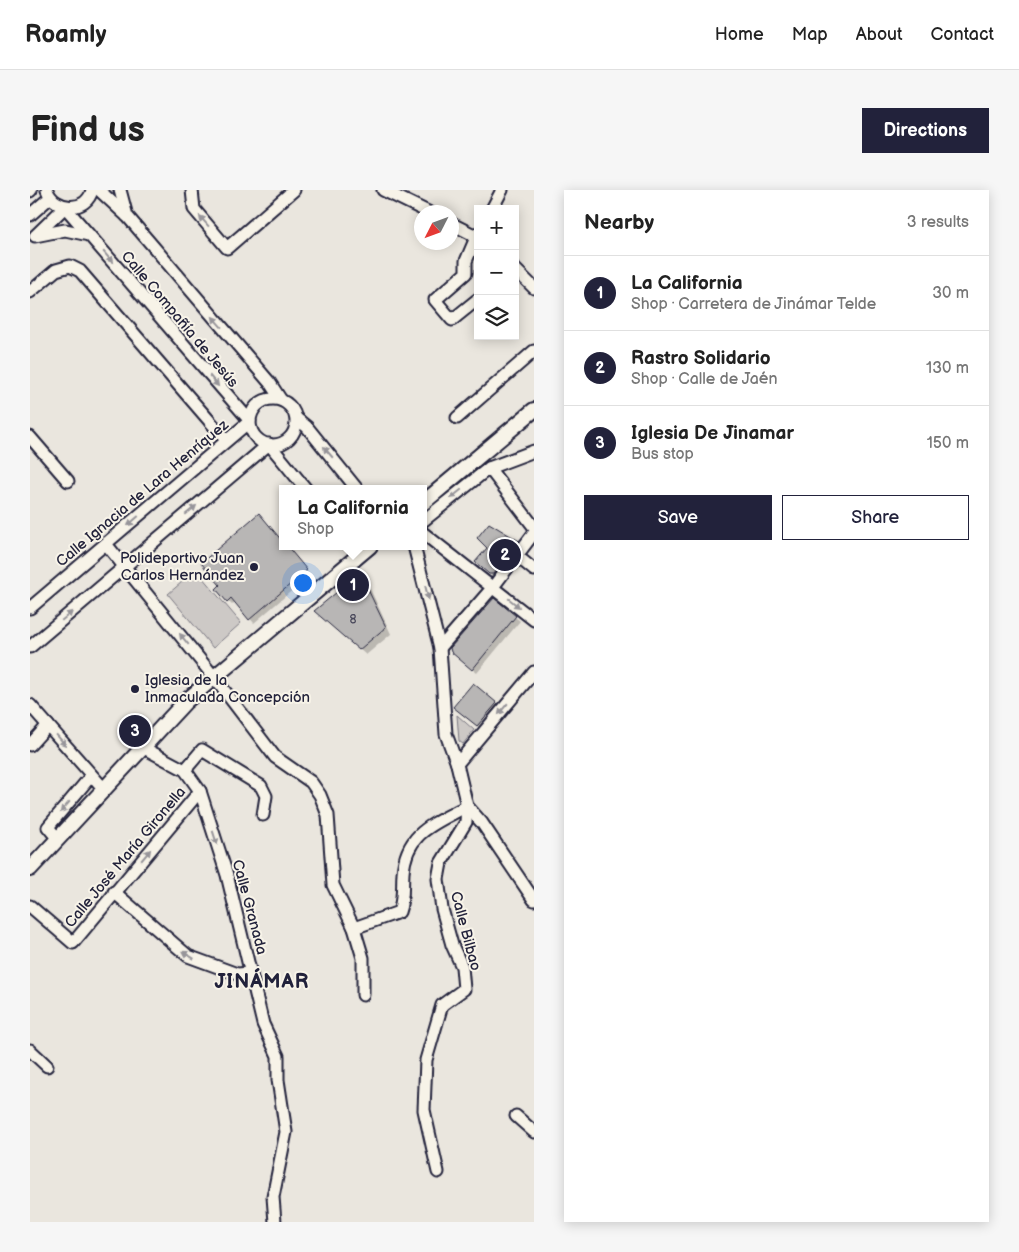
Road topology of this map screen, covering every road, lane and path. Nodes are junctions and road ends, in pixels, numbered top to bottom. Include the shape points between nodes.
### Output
1 (92, 190) edge
2 (99, 190) edge
3 (120, 190) edge
4 (192, 190) edge
5 (294, 190) edge
6 (383, 190) edge
7 (502, 190) edge
8 (47, 195) edge
9 (414, 205) edge
10 (494, 205) edge
11 (65, 207) junction
12 (30, 215) edge
13 (128, 217) junction
14 (459, 227) edge
15 (89, 235) junction
16 (474, 235) edge
17 (33, 238) edge
18 (474, 243) edge
19 (466, 273) junction
20 (519, 273) edge
21 (474, 274) edge
22 (534, 288) edge
23 (30, 292) edge
24 (474, 302) edge
25 (534, 351) edge
26 (281, 400) junction
27 (534, 410) edge
28 (296, 418) junction
29 (457, 418) dead end
30 (250, 422) junction
31 (30, 437) edge
32 (226, 440) junction
33 (269, 444) junction
34 (534, 451) edge
35 (489, 468) junction
36 (68, 481) dead end
37 (303, 485) edge
38 (354, 485) edge
39 (427, 500) edge
40 (427, 518) edge
41 (534, 528) edge
42 (534, 533) edge
43 (427, 536) edge
44 (106, 544) junction
45 (365, 550) edge
46 (415, 550) edge
47 (517, 556) junction
48 (125, 566) junction
49 (534, 570) edge
50 (493, 587) junction
51 (30, 608) edge
52 (534, 620) edge
53 (30, 647) edge
54 (440, 648) junction
55 (534, 672) edge
56 (214, 677) junction
57 (30, 705) edge
58 (48, 725) junction
59 (30, 745) edge
60 (142, 747) junction
61 (457, 764) junction
62 (185, 770) junction
63 (91, 776) junction
64 (104, 789) junction
65 (200, 791) junction
66 (466, 806) junction
67 (263, 815) dead end
68 (58, 839) junction
69 (30, 869) edge
70 (114, 892) junction
71 (534, 900) edge
72 (32, 911) edge
73 (354, 928) junction
74 (251, 973) junction
75 (363, 995) dead end
76 (30, 1050) edge
77 (47, 1066) dead end
78 (516, 1116) dead end
79 (534, 1132) edge
80 (438, 1172) dead end
81 (274, 1222) edge

1 - 11 street via 85,202 76,207
2 - 13 street, Calle Compañía de Jesús
3 - 13 street, Calle Compañía de Jesús
5 -> 4 street via 228,248 194,209
6 - 9 street
7 - 10 street
8 - 11 street, Calle Compañía de Jesús
8 - 12 street
11 - 15 street, Calle Compañía de Jesús
11 - 17 street
26 -> 13 street, Calle Compañía de Jesús
14 - 16 street
15 - 17 street via 65,230
15 -> 30 street, Calle Compañía de Jesús
18 - 19 street via 466,261
19 - 21 street
19 - 24 street via 436,300 452,320
20 - 22 street
23 - 32 street via 56,270 70,266 80,271
25 - 29 street
26 - 28 street via 293,410
26 - 30 street via 270,399 260,403
27 - 39 main road
28 - 33 street via 290,438 280,444
38 -> 28 street
30 - 32 street, Calle Ignacia de Lara Henríquez
30 - 33 street via 252,432
31 - 36 street
32 -> 44 street, Calle Ignacia de Lara Henríquez
33 - 37 street
48 -> 33 street
34 - 35 street
35 -> 40 street
35 - 41 street
42 - 47 street
43 - 50 street
44 - 48 street
44 - 51 street, Calle Ignacia de Lara Henríquez
45 - 56 main road
46 -> 54 street, Calle Bilbao
47 - 49 street
47 - 50 street
53 -> 48 street
56 -> 48 street
50 -> 52 street
50 - 54 street
54 - 61 street, Calle Bilbao via 446,734
55 -> 61 street
56 - 60 main road
56 - 73 street via 275,757 311,782 320,795 328,815 333,885
57 - 58 street
58 - 59 street
58 -> 63 street
60 - 62 street, Calle Granada
60 - 64 main road
61 - 66 street, Calle Bilbao
62 - 65 street, Calle Granada
62 - 67 street via 202,750 261,786 266,796
63 - 64 street
63 -> 68 street via 48,827
64 - 68 main road
70 -> 65 street, Calle José María Gironella
65 -> 74 street, Calle Granada via 227,875
66 - 71 street via 482,823
66 - 73 street via 420,831 407,850 399,912
66 - 80 street, Calle Bilbao via 466,822 442,863 438,879 442,909 462,967 464,989 442,1005 426,1060 424,1110
68 - 69 main road
70 - 72 street, Calle José María Gironella via 73,943
74 -> 70 street via 237,974 188,956
73 - 75 street via 363,958
74 - 81 street, Calle Granada via 263,1024 278,1056 278,1080 286,1132 274,1197
76 - 77 street
78 - 79 street

